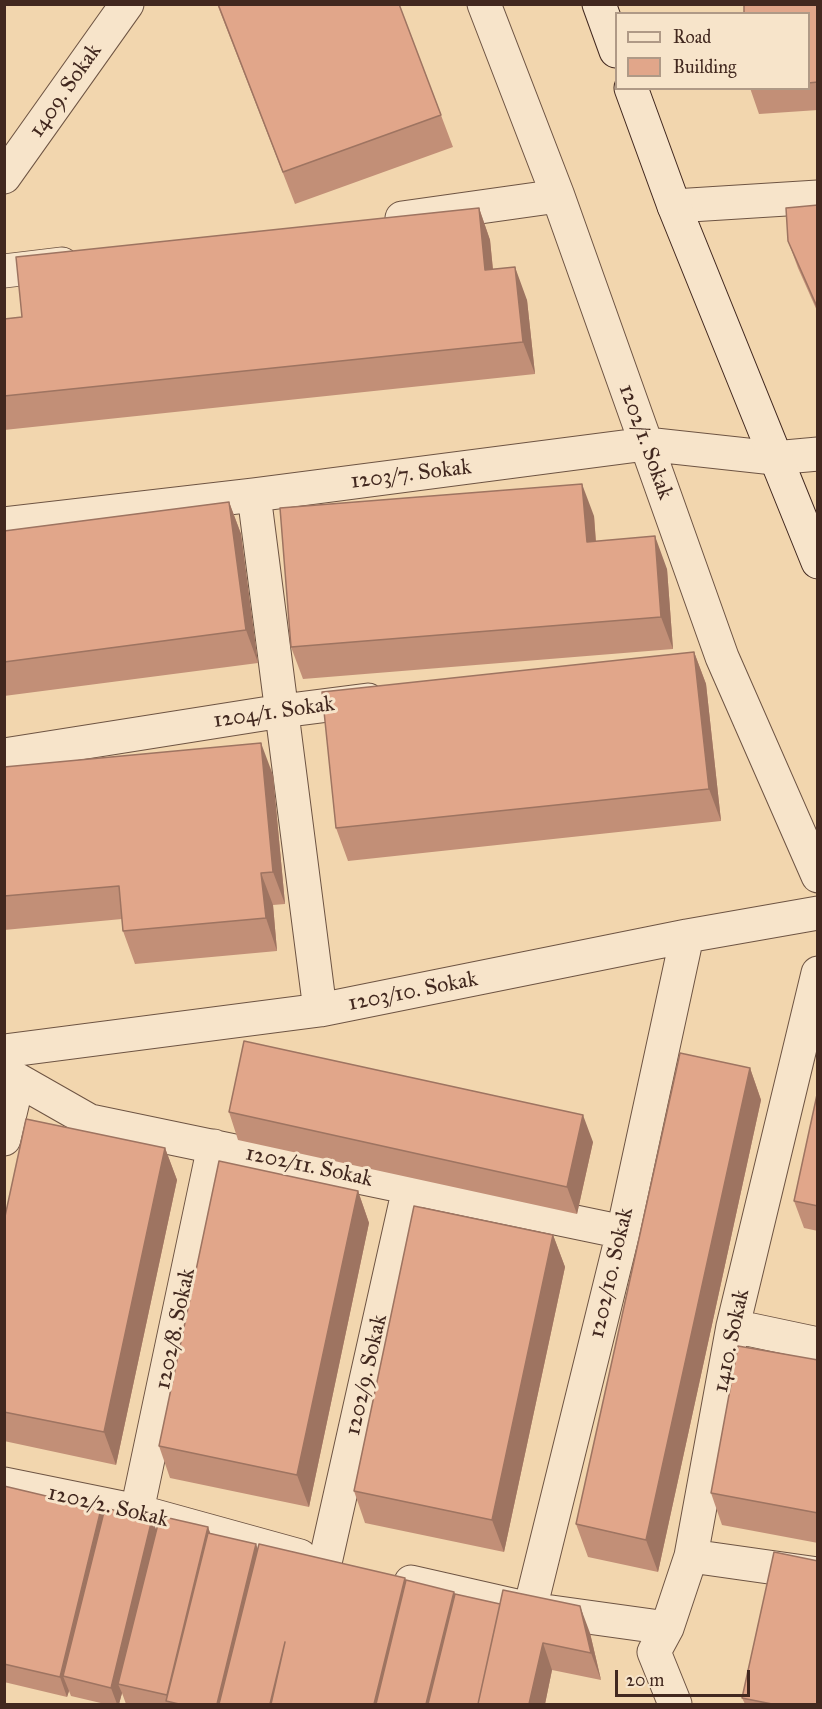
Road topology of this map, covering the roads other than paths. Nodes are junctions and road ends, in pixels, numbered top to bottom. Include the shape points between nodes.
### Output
1 (127, 4) edge
2 (484, 4) edge
3 (599, 4) edge
4 (615, 48) edge
5 (632, 90) edge
6 (4, 177) edge
7 (558, 196) junction
8 (818, 197) edge
9 (674, 206) junction
10 (369, 222) edge
11 (87, 260) edge
12 (4, 271) edge
13 (646, 444) junction
14 (818, 454) edge
15 (774, 458) junction
16 (254, 495) junction
17 (4, 524) edge
18 (818, 562) edge
19 (722, 657) junction
20 (687, 661) edge
21 (401, 696) edge
22 (282, 711) junction
23 (4, 755) edge
24 (818, 876) edge
25 (818, 913) edge
26 (687, 936) junction
27 (818, 973) edge
28 (320, 1010) junction
29 (4, 1051) edge
30 (11, 1078) edge
31 (4, 1139) edge
32 (214, 1146) junction
33 (409, 1188) junction
34 (622, 1232) junction
35 (734, 1326) junction
36 (818, 1344) edge
37 (4, 1484) edge
38 (137, 1511) junction
39 (691, 1556) junction
40 (325, 1563) junction
41 (818, 1574) edge
42 (530, 1609) junction
43 (667, 1628) junction
44 (675, 1704) edge

1 - 6 street, 1409. Sokak
2 - 7 street, 1202/1. Sokak
3 - 4 street
5 - 9 street
7 - 10 street
7 - 13 street, 1202/1. Sokak
8 - 9 street
9 - 15 street
11 - 12 street
13 - 15 street, 1203/7. Sokak
13 - 16 street, 1203/7. Sokak
13 - 19 street, 1202/1. Sokak
14 - 15 street, 1203/7. Sokak
15 - 18 street
16 - 17 street, 1203/7. Sokak
16 - 22 street
19 - 20 street
19 - 24 street, 1202/1. Sokak
21 - 22 street, 1204/1. Sokak
22 - 23 street, 1204/1. Sokak
22 - 28 street
25 - 26 street, 1203/10. Sokak
26 - 28 street, 1203/10. Sokak
26 - 34 street, 1202/10. Sokak
27 - 35 street, 1410. Sokak
28 - 29 street, 1203/10. Sokak
30 - 31 street
30 - 32 street, 1202/11. Sokak via 90,1120
32 - 33 street, 1202/11. Sokak
32 - 38 street, 1202/8. Sokak
33 - 34 street, 1202/11. Sokak
33 - 40 street, 1202/9. Sokak
34 - 42 street, 1202/10. Sokak
35 - 36 street
35 - 39 street, 1410. Sokak
37 - 38 street, 1202/2. Sokak
38 - 40 street, 1202/2. Sokak
39 - 41 street
39 - 43 street, 1410. Sokak
40 - 42 street, 1202/2. Sokak
42 - 43 street, 1202/2. Sokak
43 - 44 street, 1410. Sokak via 654,1652

